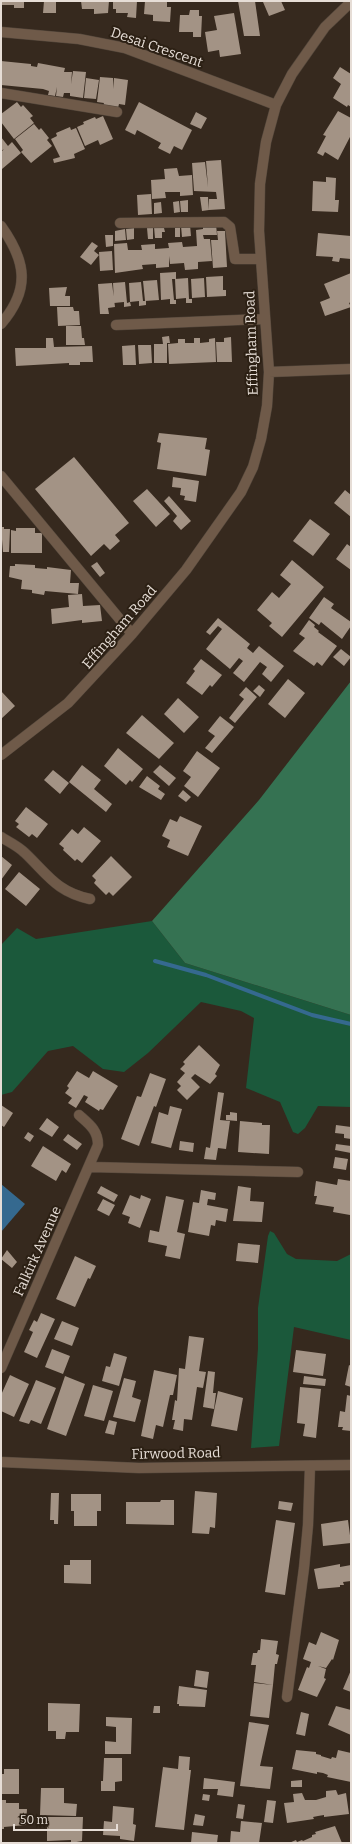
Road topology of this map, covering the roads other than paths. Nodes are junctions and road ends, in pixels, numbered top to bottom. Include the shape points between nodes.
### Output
1 (351, 2) edge
2 (1, 32) edge
3 (1, 93) edge
4 (276, 105) junction
5 (117, 112) dead end
6 (120, 223) dead end
7 (1, 226) edge
8 (261, 259) junction
9 (265, 319) junction
10 (1, 324) edge
11 (116, 325) dead end
12 (351, 369) edge
13 (269, 372) junction
14 (1, 476) edge
15 (132, 634) junction
16 (1, 755) edge
17 (1, 837) edge
18 (90, 899) dead end
19 (79, 1115) dead end
20 (90, 1167) junction
21 (298, 1172) dead end
22 (1, 1368) edge
23 (1, 1462) edge
24 (351, 1465) edge
25 (310, 1466) junction
26 (286, 1697) dead end

1 - 4 street, Effingham Road via 325,27 292,74
2 - 4 street, Desai Crescent via 79,39 125,48
3 - 5 street
4 - 8 street, Effingham Road via 266,142 260,184
6 - 8 street via 224,222 230,227 235,259
7 - 10 street via 20,257 23,271 18,298
8 - 9 street, Effingham Road
9 - 11 street
9 - 13 street, Effingham Road
12 - 13 street
13 - 15 street, Effingham Road via 261,440 253,467 241,492 180,578
14 - 15 street
15 - 16 street, Effingham Road via 68,703
17 - 18 street via 23,852 60,889
19 - 20 street, Falkirk Avenue via 93,1128 97,1138 98,1145
20 - 21 street
20 - 22 street, Falkirk Avenue
23 - 25 street, Firwood Road via 139,1468
24 - 25 street, Firwood Road
25 - 26 street via 304,1568

